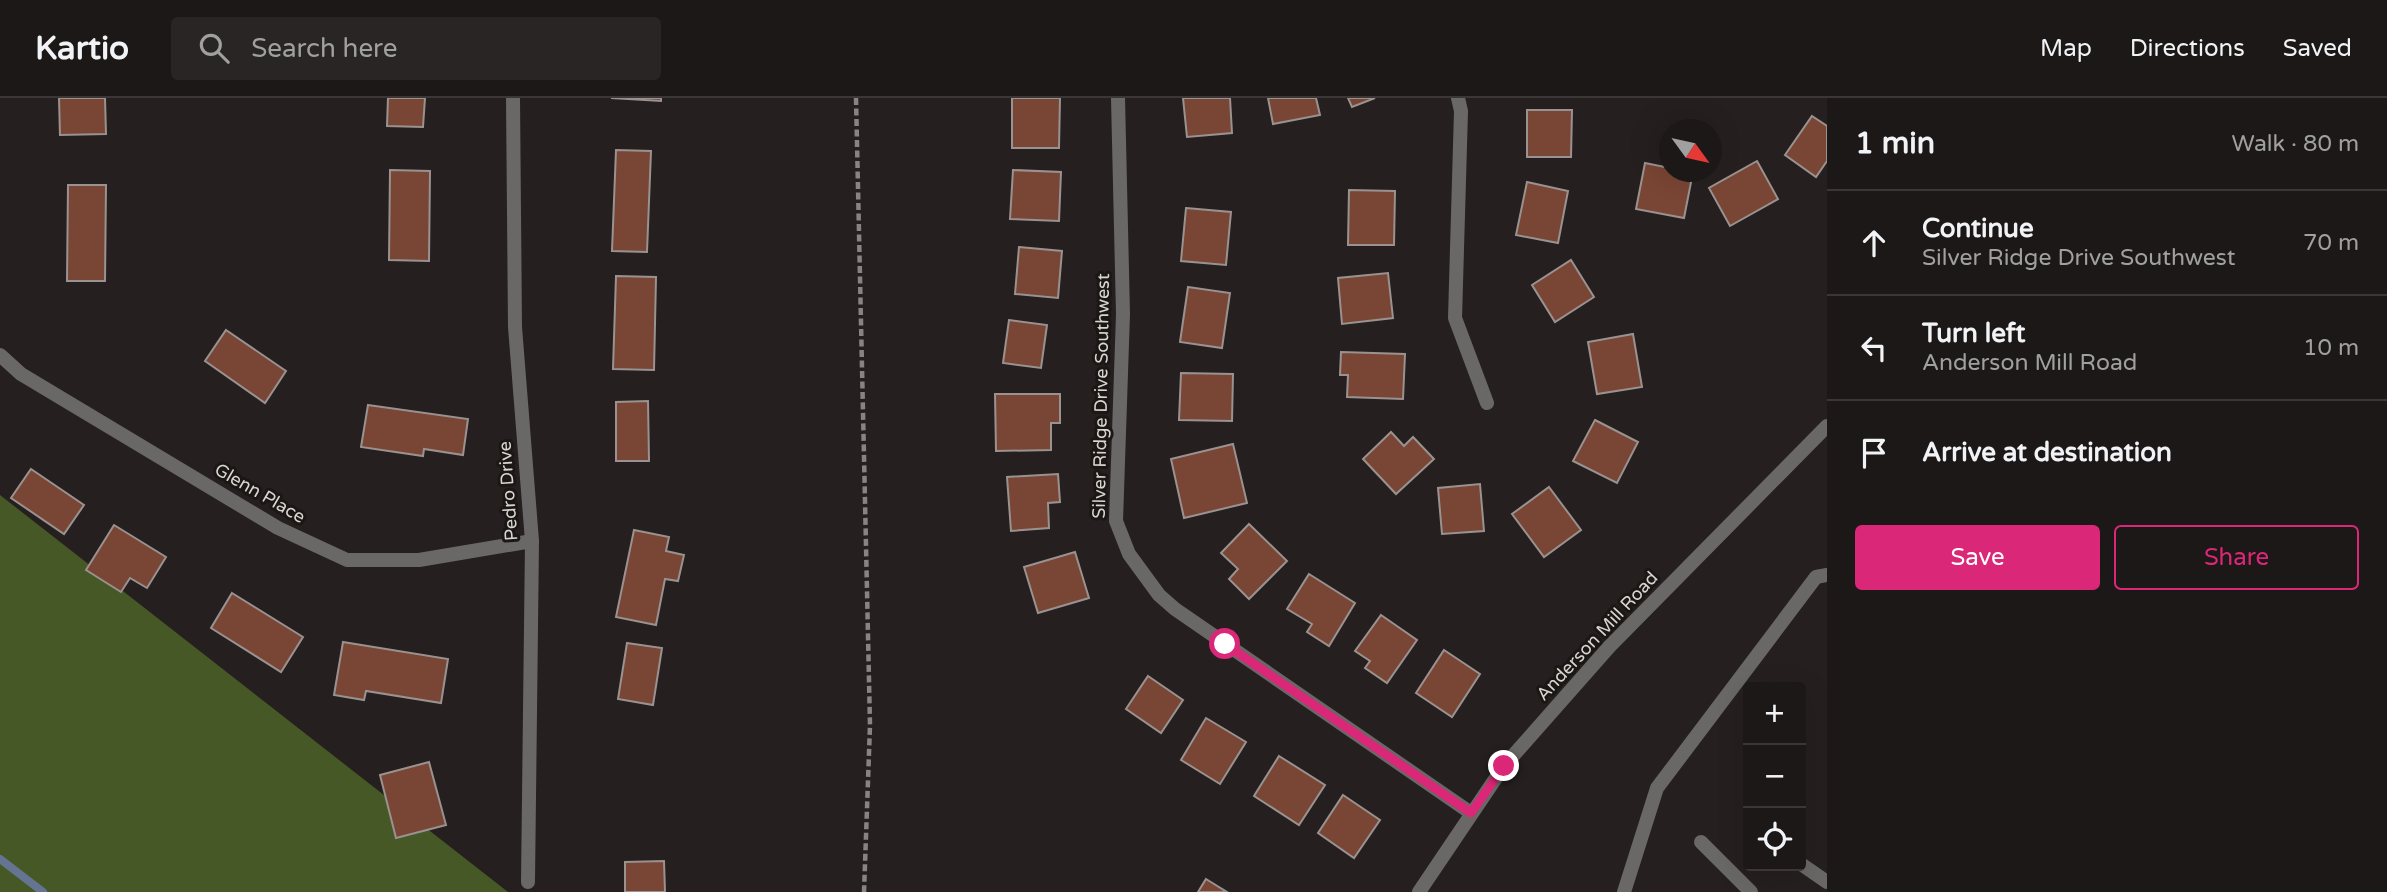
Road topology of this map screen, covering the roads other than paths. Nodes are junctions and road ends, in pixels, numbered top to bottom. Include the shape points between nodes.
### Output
1 (513, 98) edge
2 (1118, 98) edge
3 (1458, 98) edge
4 (0, 355) edge
5 (1487, 403) dead end
6 (1827, 426) edge
7 (532, 541) junction
8 (1827, 575) edge
9 (1471, 813) junction
10 (1701, 842) dead end
11 (1806, 867) edge
12 (528, 881) dead end
13 (1827, 882) edge
14 (1419, 892) edge
15 (1624, 892) edge
16 (1751, 892) edge

1 - 7 street, Pedro Drive via 515,327
2 - 9 street, Silver Ridge Drive Southwest via 1123,314 1116,521 1129,554 1175,609
3 - 5 street via 1455,318
4 - 7 street, Glenn Place via 21,374 278,528 347,560 419,560
6 - 9 street, Anderson Mill Road via 1609,648 1504,766
7 - 12 street, Pedro Drive
8 - 15 street via 1816,577 1657,788
9 - 14 street, Anderson Mill Road
10 - 16 street
11 - 13 street

